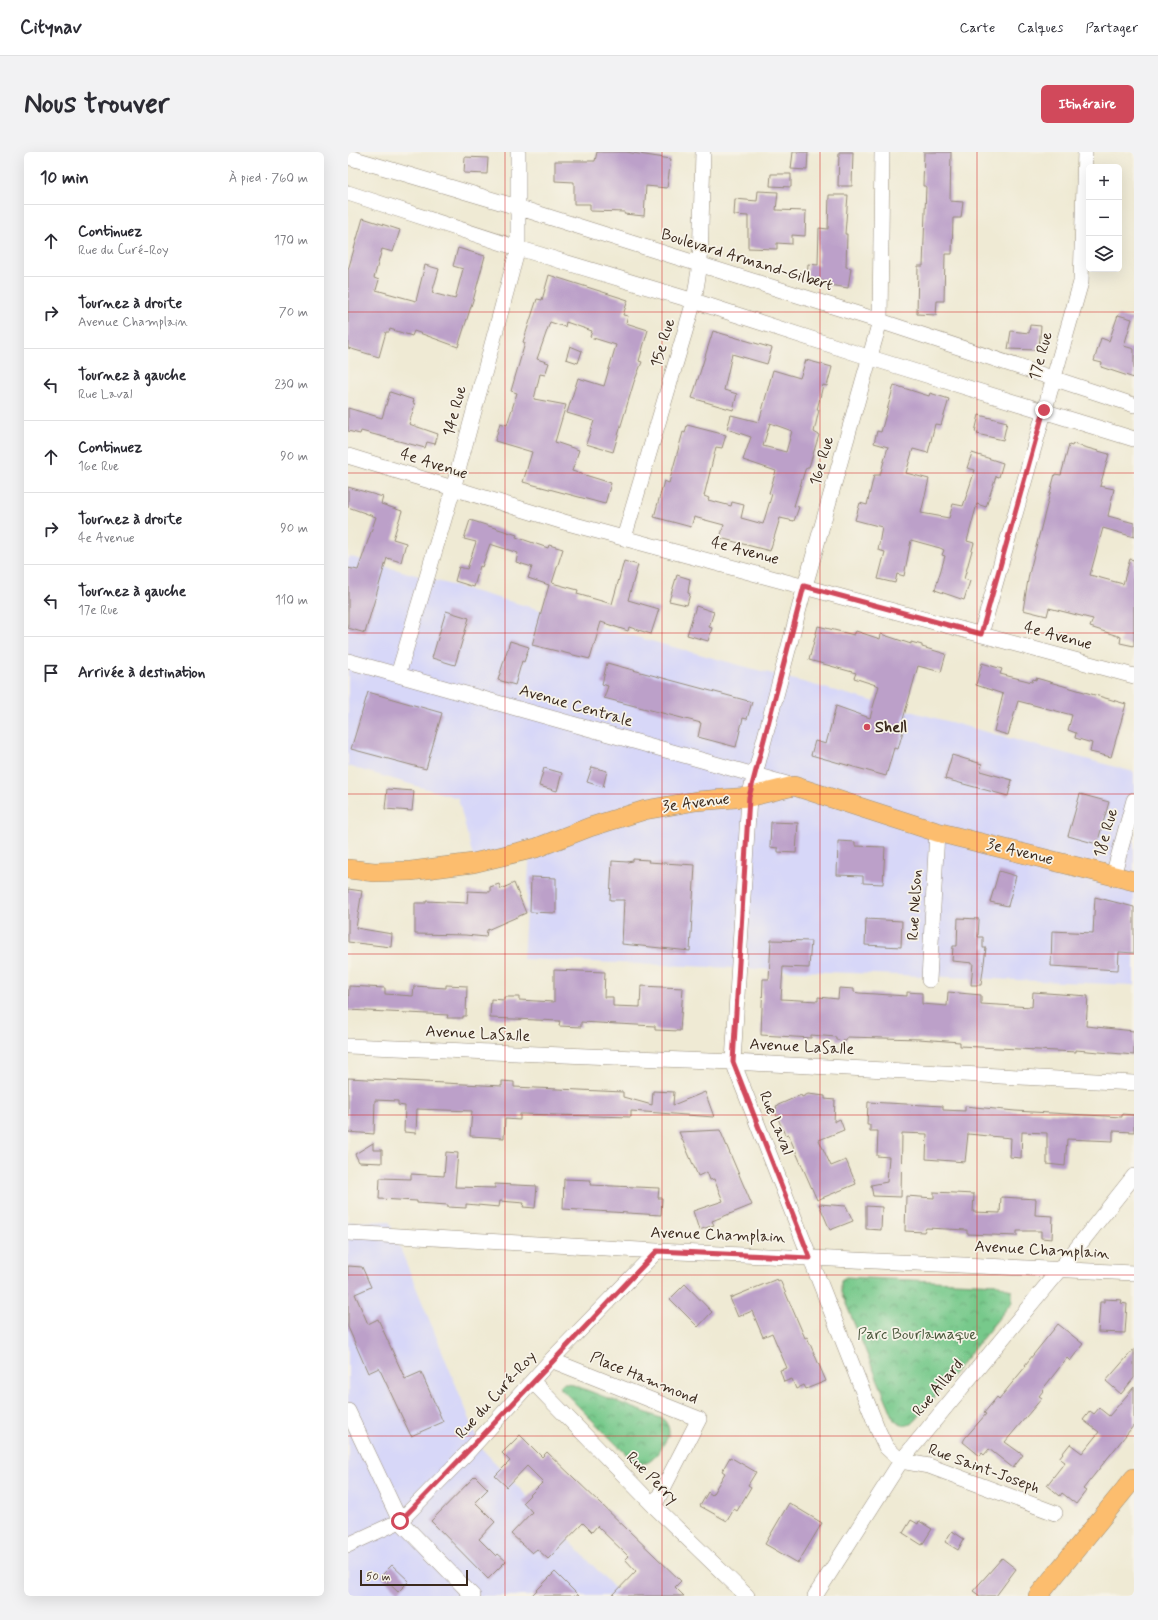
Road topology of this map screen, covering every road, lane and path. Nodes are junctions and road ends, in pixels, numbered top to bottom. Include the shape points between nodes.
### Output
1 (518, 152) edge
2 (703, 152) edge
3 (882, 152) edge
4 (1085, 152) edge
5 (348, 157) edge
6 (348, 192) edge
7 (517, 207) junction
8 (518, 248) junction
9 (700, 264) junction
10 (694, 301) junction
11 (880, 321) junction
12 (871, 358) junction
13 (1053, 379) junction
14 (1134, 405) edge
15 (1044, 410) junction
16 (1134, 439) edge
17 (348, 456) edge
18 (453, 489) junction
19 (624, 538) junction
20 (804, 586) junction
21 (981, 634) junction
22 (348, 661) edge
23 (398, 675) junction
24 (1134, 676) edge
25 (754, 774) junction
26 (794, 786) junction
27 (749, 797) junction
28 (1134, 800) edge
29 (937, 832) junction
30 (348, 869) edge
31 (1113, 876) junction
32 (1134, 881) edge
33 (929, 980) dead end
34 (348, 1046) edge
35 (733, 1062) junction
36 (1134, 1083) edge
37 (1134, 1176) edge
38 (348, 1234) edge
39 (657, 1251) junction
40 (810, 1258) junction
41 (1060, 1269) junction
42 (1134, 1273) edge
43 (552, 1360) junction
44 (533, 1382) junction
45 (348, 1411) edge
46 (901, 1461) junction
47 (1134, 1478) edge
48 (654, 1506) junction
49 (1055, 1513) dead end
50 (400, 1521) junction
51 (348, 1545) edge
52 (473, 1596) edge
53 (747, 1596) edge
54 (815, 1596) edge
55 (1038, 1596) edge

1 - 7 street, 14e Rue
2 - 9 street, 15e Rue
3 - 11 street, 16e Rue
4 - 13 street, 17e Rue via 1081,282
5 - 7 street, Boulevard Armand-Gilbert
6 - 8 street
7 - 8 street, 14e Rue
7 - 9 street, Boulevard Armand-Gilbert
8 - 10 street
8 - 18 street, 14e Rue
9 - 10 street, 15e Rue
9 - 11 street, Boulevard Armand-Gilbert
10 - 12 street
10 - 19 street, 15e Rue
11 - 12 street, 16e Rue
11 - 13 street, Boulevard Armand-Gilbert
12 - 15 street
12 - 20 street, 16e Rue
13 - 14 street, Boulevard Armand-Gilbert
13 - 15 street, 17e Rue
15 - 16 street
15 - 21 street, 17e Rue
17 - 18 street, 4e Avenue
18 - 19 street, 4e Avenue
18 - 23 street, 14e Rue
19 - 20 street, 4e Avenue
20 - 21 street, 4e Avenue
20 - 25 street, 16e Rue
21 - 24 street, 4e Avenue
22 - 23 street, Avenue Centrale
23 - 25 street, Avenue Centrale
25 - 26 street, Avenue Centrale
25 - 27 street, Rue Laval
26 - 27 main road, 3e Avenue
26 - 29 main road, 3e Avenue
27 - 30 main road, 3e Avenue via 696,801 645,810 590,827 536,848 473,863 411,871 374,872
27 - 35 street, Rue Laval
28 - 31 street, 18e Rue
29 - 31 main road, 3e Avenue
29 - 33 street, Rue Nelson
31 - 32 main road, 3e Avenue
34 - 35 street, Avenue LaSalle
35 - 36 street, Avenue LaSalle
35 - 40 street, Rue Laval
37 - 41 street, Rue Allard
38 - 39 street, Avenue Champlain via 385,1234
39 - 40 street, Avenue Champlain
39 - 43 street, Rue du Curé-Roy
40 - 41 street, Avenue Champlain
40 - 46 street, Rue Laval via 886,1447
41 - 42 street, Avenue Champlain
41 - 46 street, Rue Allard
43 - 44 street, Rue du Curé-Roy
43 - 48 street, Place Hammond via 699,1419
44 - 48 street, Rue Perry
44 - 50 street, Rue du Curé-Roy
45 - 50 street
46 - 49 street, Rue Saint-Joseph via 929,1466
46 - 54 street, Rue Allard
47 - 55 main road
48 - 53 street, Rue Perry
50 - 51 street, Rue du Curé-Roy
50 - 52 street

